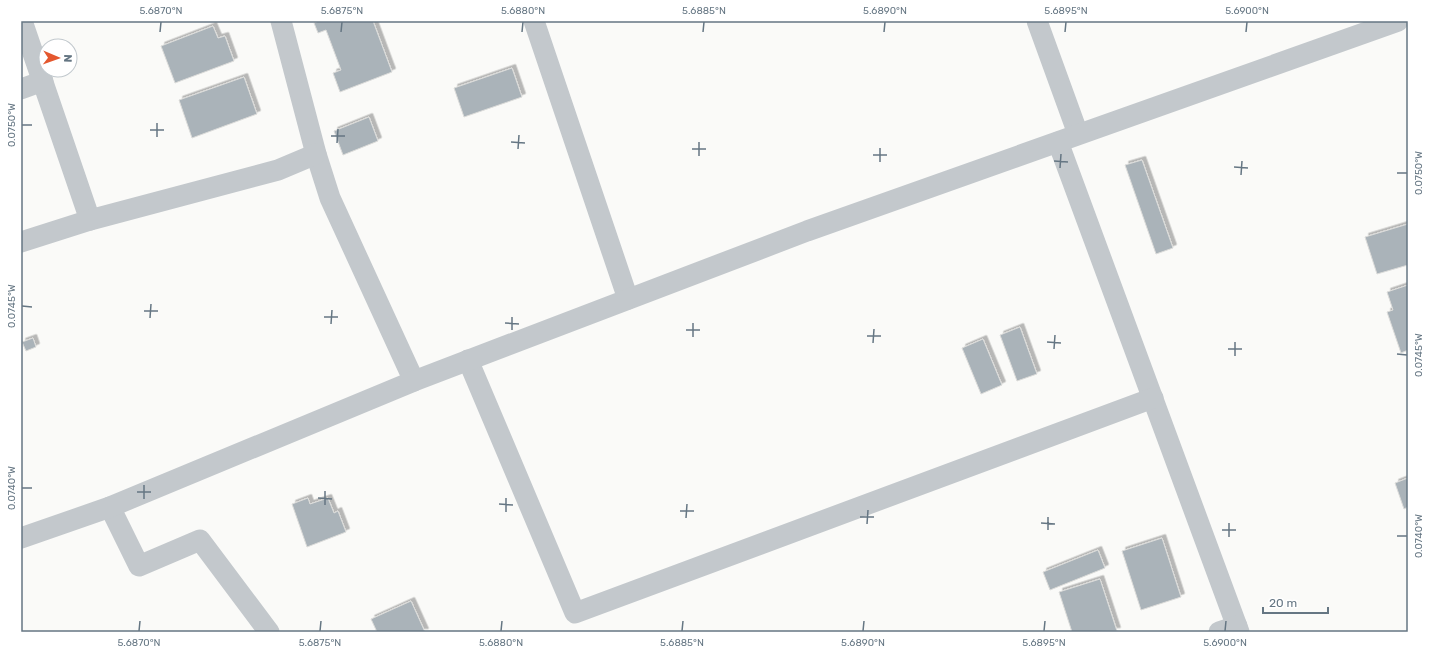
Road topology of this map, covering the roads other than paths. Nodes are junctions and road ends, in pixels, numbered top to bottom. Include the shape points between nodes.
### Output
1 (22, 21) edge
2 (280, 21) edge
3 (534, 21) edge
4 (1037, 21) edge
5 (1398, 21) edge
6 (44, 81) junction
7 (21, 89) edge
8 (1078, 134) junction
9 (1058, 142) junction
10 (316, 154) junction
11 (90, 220) junction
12 (21, 242) edge
13 (628, 299) junction
14 (468, 360) junction
15 (414, 381) junction
16 (1153, 398) junction
17 (110, 507) junction
18 (21, 538) edge
19 (1231, 630) edge
20 (269, 632) edge

1 - 6 street
2 - 10 street
3 - 13 street
4 - 8 street
5 - 8 street
6 - 7 street
6 - 11 street
8 - 9 street
9 - 13 street via 807,231
9 - 16 street
10 - 11 street via 278,170
10 - 15 street via 330,198
11 - 12 street
13 - 14 street
14 - 15 street
14 - 16 street via 575,613
15 - 17 street
16 - 19 street
17 - 18 street
17 - 20 street via 139,566 200,540

